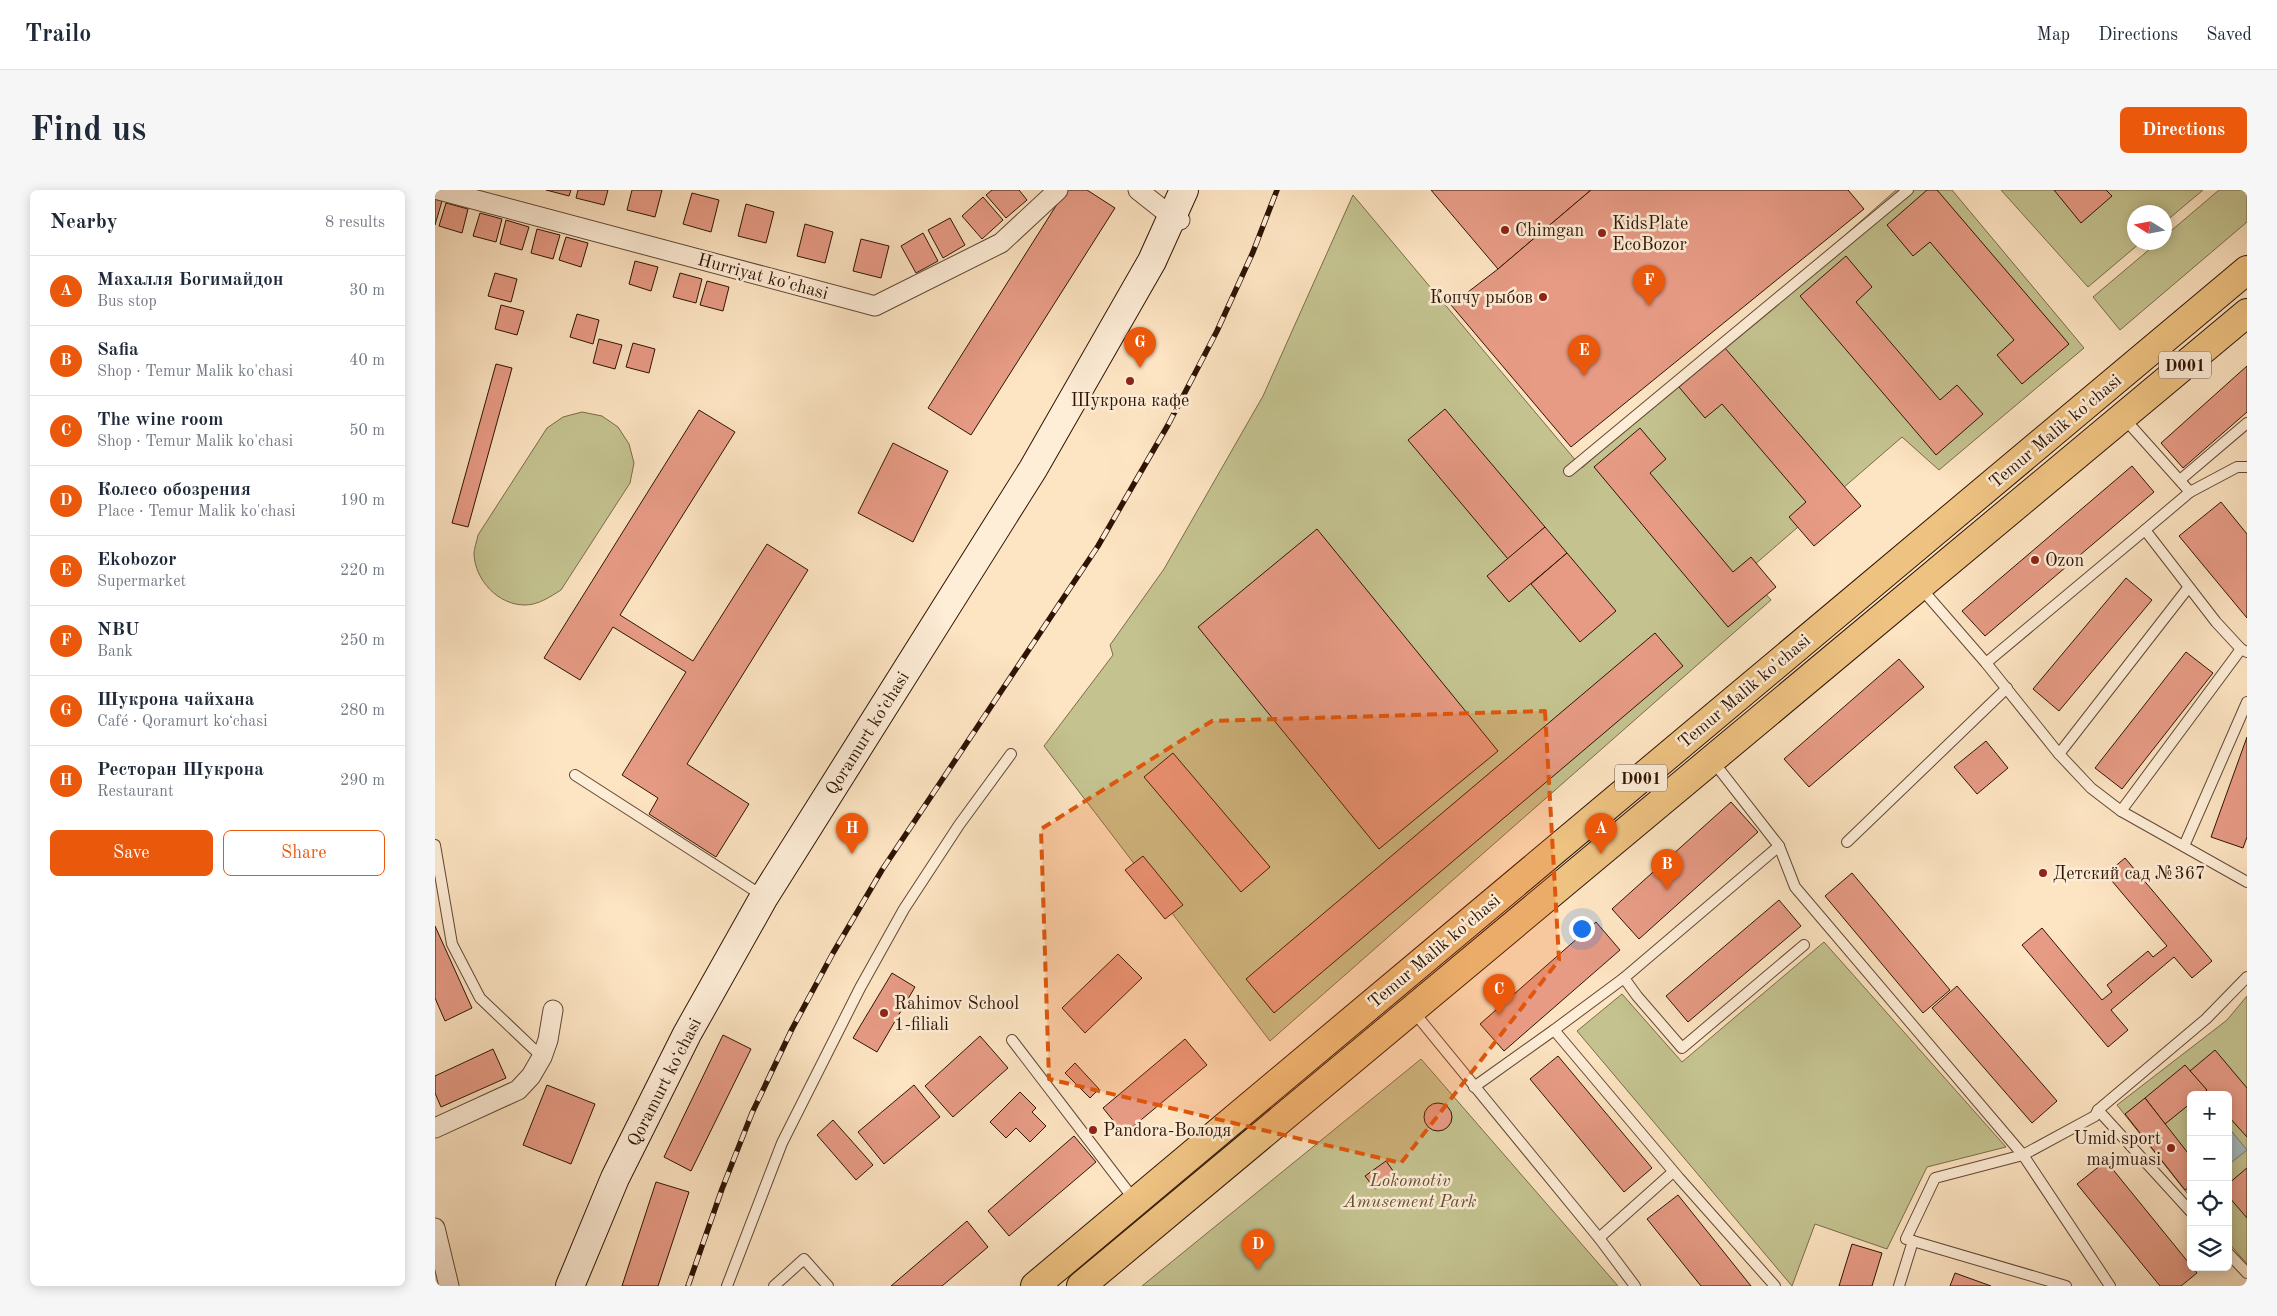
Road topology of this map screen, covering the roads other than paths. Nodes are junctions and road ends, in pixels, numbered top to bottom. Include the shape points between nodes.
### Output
1 (439, 190) edge
2 (1058, 190) edge
3 (1138, 190) edge
4 (1184, 190) edge
5 (1192, 190) edge
6 (1908, 190) edge
7 (1177, 218) junction
8 (2247, 270) edge
9 (2247, 313) edge
10 (2123, 416) junction
11 (2247, 423) edge
12 (2247, 467) edge
13 (1569, 471) dead end
14 (2180, 480) junction
15 (2190, 492) junction
16 (2145, 530) junction
17 (1919, 586) junction
18 (2188, 588) junction
19 (2244, 651) edge
20 (1987, 663) junction
21 (2007, 688) junction
22 (2247, 702) edge
23 (1011, 754) dead end
24 (2059, 754) junction
25 (1711, 760) junction
26 (575, 775) dead end
27 (2121, 811) junction
28 (1599, 813) junction
29 (1618, 839) junction
30 (1847, 842) dead end
31 (435, 845) edge
32 (1779, 846) junction
33 (2184, 846) junction
34 (2247, 882) edge
35 (764, 897) junction
36 (1478, 914) junction
37 (1498, 939) junction
38 (1804, 945) dead end
39 (2247, 977) edge
40 (1624, 978) junction
41 (553, 1010) dead end
42 (1412, 1010) junction
43 (1553, 1030) junction
44 (1012, 1040) dead end
45 (542, 1056) junction
46 (1474, 1087) junction
47 (2098, 1110) junction
48 (435, 1128) edge
49 (2023, 1154) junction
50 (1673, 1172) junction
51 (1136, 1202) junction
52 (2187, 1208) edge
53 (435, 1228) edge
54 (1599, 1238) junction
55 (1913, 1240) junction
56 (2232, 1257) edge
57 (2247, 1273) edge
58 (2039, 1282) edge
59 (449, 1286) edge
60 (570, 1286) edge
61 (585, 1286) edge
62 (727, 1286) edge
63 (774, 1286) edge
64 (828, 1286) edge
65 (1035, 1286) edge
66 (1081, 1286) edge
67 (1635, 1286) edge
68 (1775, 1286) edge
69 (1899, 1286) edge
70 (2066, 1286) edge
71 (2110, 1286) edge

1 - 2 street, Hurriyat ko'chasi via 875,306 1001,243
3 - 7 street
4 - 7 main road, Qoramurt koʻchasi
5 - 7 main road, Qoramurt koʻchasi
6 - 13 lane
7 - 35 main road, Qoramurt koʻchasi via 1033,469
7 - 61 main road, Qoramurt koʻchasi via 1137,306 1040,472 758,934 624,1190
8 - 28 highway, Temur Malik ko'chasi / D001
9 - 10 highway, Temur Malik ko'chasi / D001
10 - 14 lane
10 - 17 highway, Temur Malik ko'chasi / D001
11 - 14 lane
12 - 15 lane via 2237,467
14 - 15 lane
15 - 16 lane
16 - 18 lane
16 - 20 lane
17 - 20 lane
17 - 25 highway, Temur Malik ko'chasi / D001
18 - 19 lane
18 - 24 lane
19 - 27 lane
20 - 21 lane
21 - 24 lane
21 - 30 lane
22 - 33 lane
23 - 62 lane via 904,909 860,988 783,1143
24 - 27 lane via 2091,788
25 - 29 highway, Temur Malik ko'chasi / D001
25 - 32 lane
26 - 35 lane
27 - 33 lane
28 - 29 highway
28 - 36 highway, Temur Malik ko'chasi / D001
29 - 37 highway, Temur Malik ko'chasi / D001
31 - 45 lane via 453,944 460,959 480,998
32 - 40 lane
32 - 49 lane via 1795,888
33 - 34 lane
35 - 60 main road, Qoramurt koʻchasi via 687,1034 615,1178
36 - 37 highway
36 - 51 highway, Temur Malik ko'chasi / D001
37 - 42 highway, Temur Malik ko'chasi / D001
38 - 40 lane via 1682,1048
39 - 47 lane via 2206,1019
40 - 43 lane
41 - 45 street
42 - 46 lane
42 - 66 highway, Temur Malik ko'chasi / D001
43 - 46 lane
43 - 50 lane
44 - 51 lane
45 - 48 street via 531,1076 518,1090
46 - 54 lane
47 - 49 lane via 2095,1116
47 - 52 lane
49 - 55 lane via 1935,1178 1906,1239
49 - 71 lane
50 - 54 lane
50 - 68 lane
51 - 65 highway, Temur Malik ko'chasi / D001
53 - 59 street
54 - 67 lane
55 - 58 lane
55 - 69 lane
56 - 57 lane
58 - 70 lane
63 - 64 lane via 804,1258

